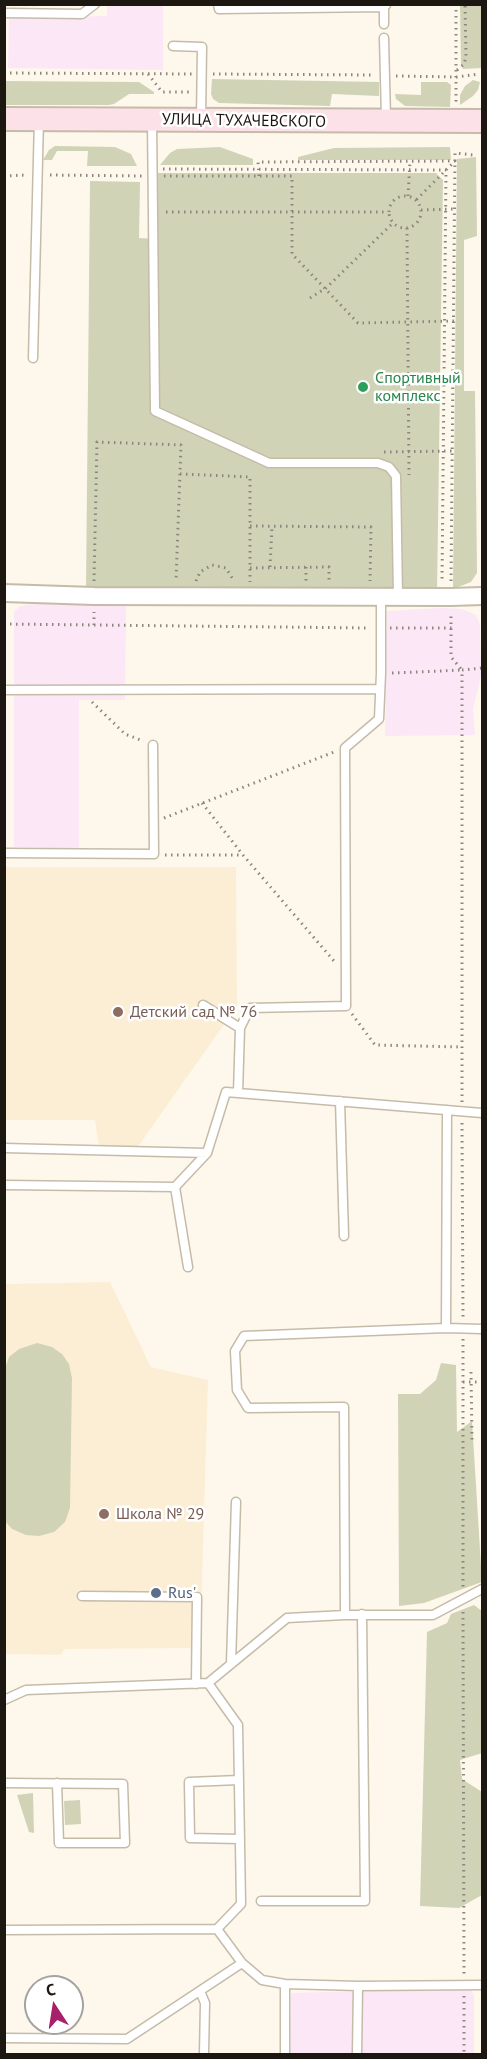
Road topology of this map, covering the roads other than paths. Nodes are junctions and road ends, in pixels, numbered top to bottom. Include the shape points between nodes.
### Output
1 (5, 4) edge
2 (95, 4) edge
3 (219, 4) edge
4 (385, 6) edge
5 (5, 13) edge
6 (4, 19) edge
7 (384, 24) dead end
8 (384, 38) dead end
9 (173, 46) dead end
10 (4, 119) edge
11 (39, 119) junction
12 (152, 120) junction
13 (201, 121) junction
14 (483, 121) edge
15 (387, 122) junction
16 (33, 358) dead end
17 (4, 593) edge
18 (483, 596) edge
19 (390, 597) junction
20 (380, 689) junction
21 (4, 690) edge
22 (153, 745) road end
23 (4, 853) edge
24 (203, 1005) dead end
25 (240, 1028) junction
26 (238, 1093) junction
27 (340, 1101) junction
28 (447, 1110) junction
29 (483, 1113) edge
30 (4, 1148) edge
31 (207, 1153) junction
32 (4, 1185) edge
33 (175, 1187) junction
34 (344, 1236) dead end
35 (188, 1267) dead end
36 (446, 1328) junction
37 (483, 1329) edge
38 (236, 1502) dead end
39 (483, 1589) edge
40 (82, 1596) dead end
41 (362, 1614) junction
42 (345, 1615) junction
43 (231, 1664) junction
44 (208, 1683) junction
45 (196, 1684) junction
46 (4, 1700) edge
47 (239, 1780) junction
48 (4, 1783) edge
49 (57, 1784) junction
50 (240, 1839) junction
51 (261, 1901) dead end
52 (217, 1929) junction
53 (4, 1930) edge
54 (242, 1963) junction
55 (285, 1984) junction
56 (483, 1985) edge
57 (358, 1986) junction
58 (200, 1991) junction
59 (4, 2038) edge
60 (204, 2055) edge
61 (285, 2055) edge
62 (357, 2055) edge

1 - 5 lane
2 - 5 lane via 82,14
3 - 4 lane via 219,9
4 - 7 lane
5 - 6 lane
8 - 15 lane
9 - 13 lane via 202,47
10 - 11 street, УЛИЦА ТУХАЧЕВСКОГО
11 - 12 street, УЛИЦА ТУХАЧЕВСКОГО
11 - 16 lane
12 - 13 street, УЛИЦА ТУХАЧЕВСКОГО
12 - 19 lane via 154,411 269,463 378,463 389,467 396,476
13 - 15 street, УЛИЦА ТУХАЧЕВСКОГО
14 - 15 street, УЛИЦА ТУХАЧЕВСКОГО
17 - 19 street
18 - 19 street via 446,590
19 - 20 lane via 382,628
20 - 21 lane
20 - 25 lane via 379,719 345,748 346,1006 250,1008
22 - 23 lane via 154,855
24 - 25 lane
25 - 26 lane
26 - 27 lane
26 - 31 lane via 226,1092
27 - 28 lane
27 - 34 lane
28 - 29 lane
28 - 36 lane
30 - 31 lane
31 - 33 lane
32 - 33 lane
33 - 35 lane
36 - 37 lane
36 - 42 lane via 244,1336 235,1351 237,1390 248,1408 344,1407
38 - 43 lane
39 - 41 lane via 433,1615
40 - 45 lane via 197,1597
41 - 42 lane
41 - 51 lane via 365,1901
42 - 43 lane via 287,1618
43 - 44 lane
44 - 45 lane
44 - 47 lane via 237,1725
45 - 46 lane via 26,1690
47 - 50 lane
47 - 50 lane via 189,1782 190,1838
48 - 49 lane
49 - 49 lane via 123,1784 125,1843 59,1842
50 - 52 lane via 241,1904
52 - 53 lane
52 - 54 lane
54 - 55 lane via 262,1980
54 - 58 lane
55 - 57 lane
55 - 61 lane
56 - 57 lane
57 - 62 lane
58 - 59 lane via 127,2039
58 - 60 lane via 205,2003

